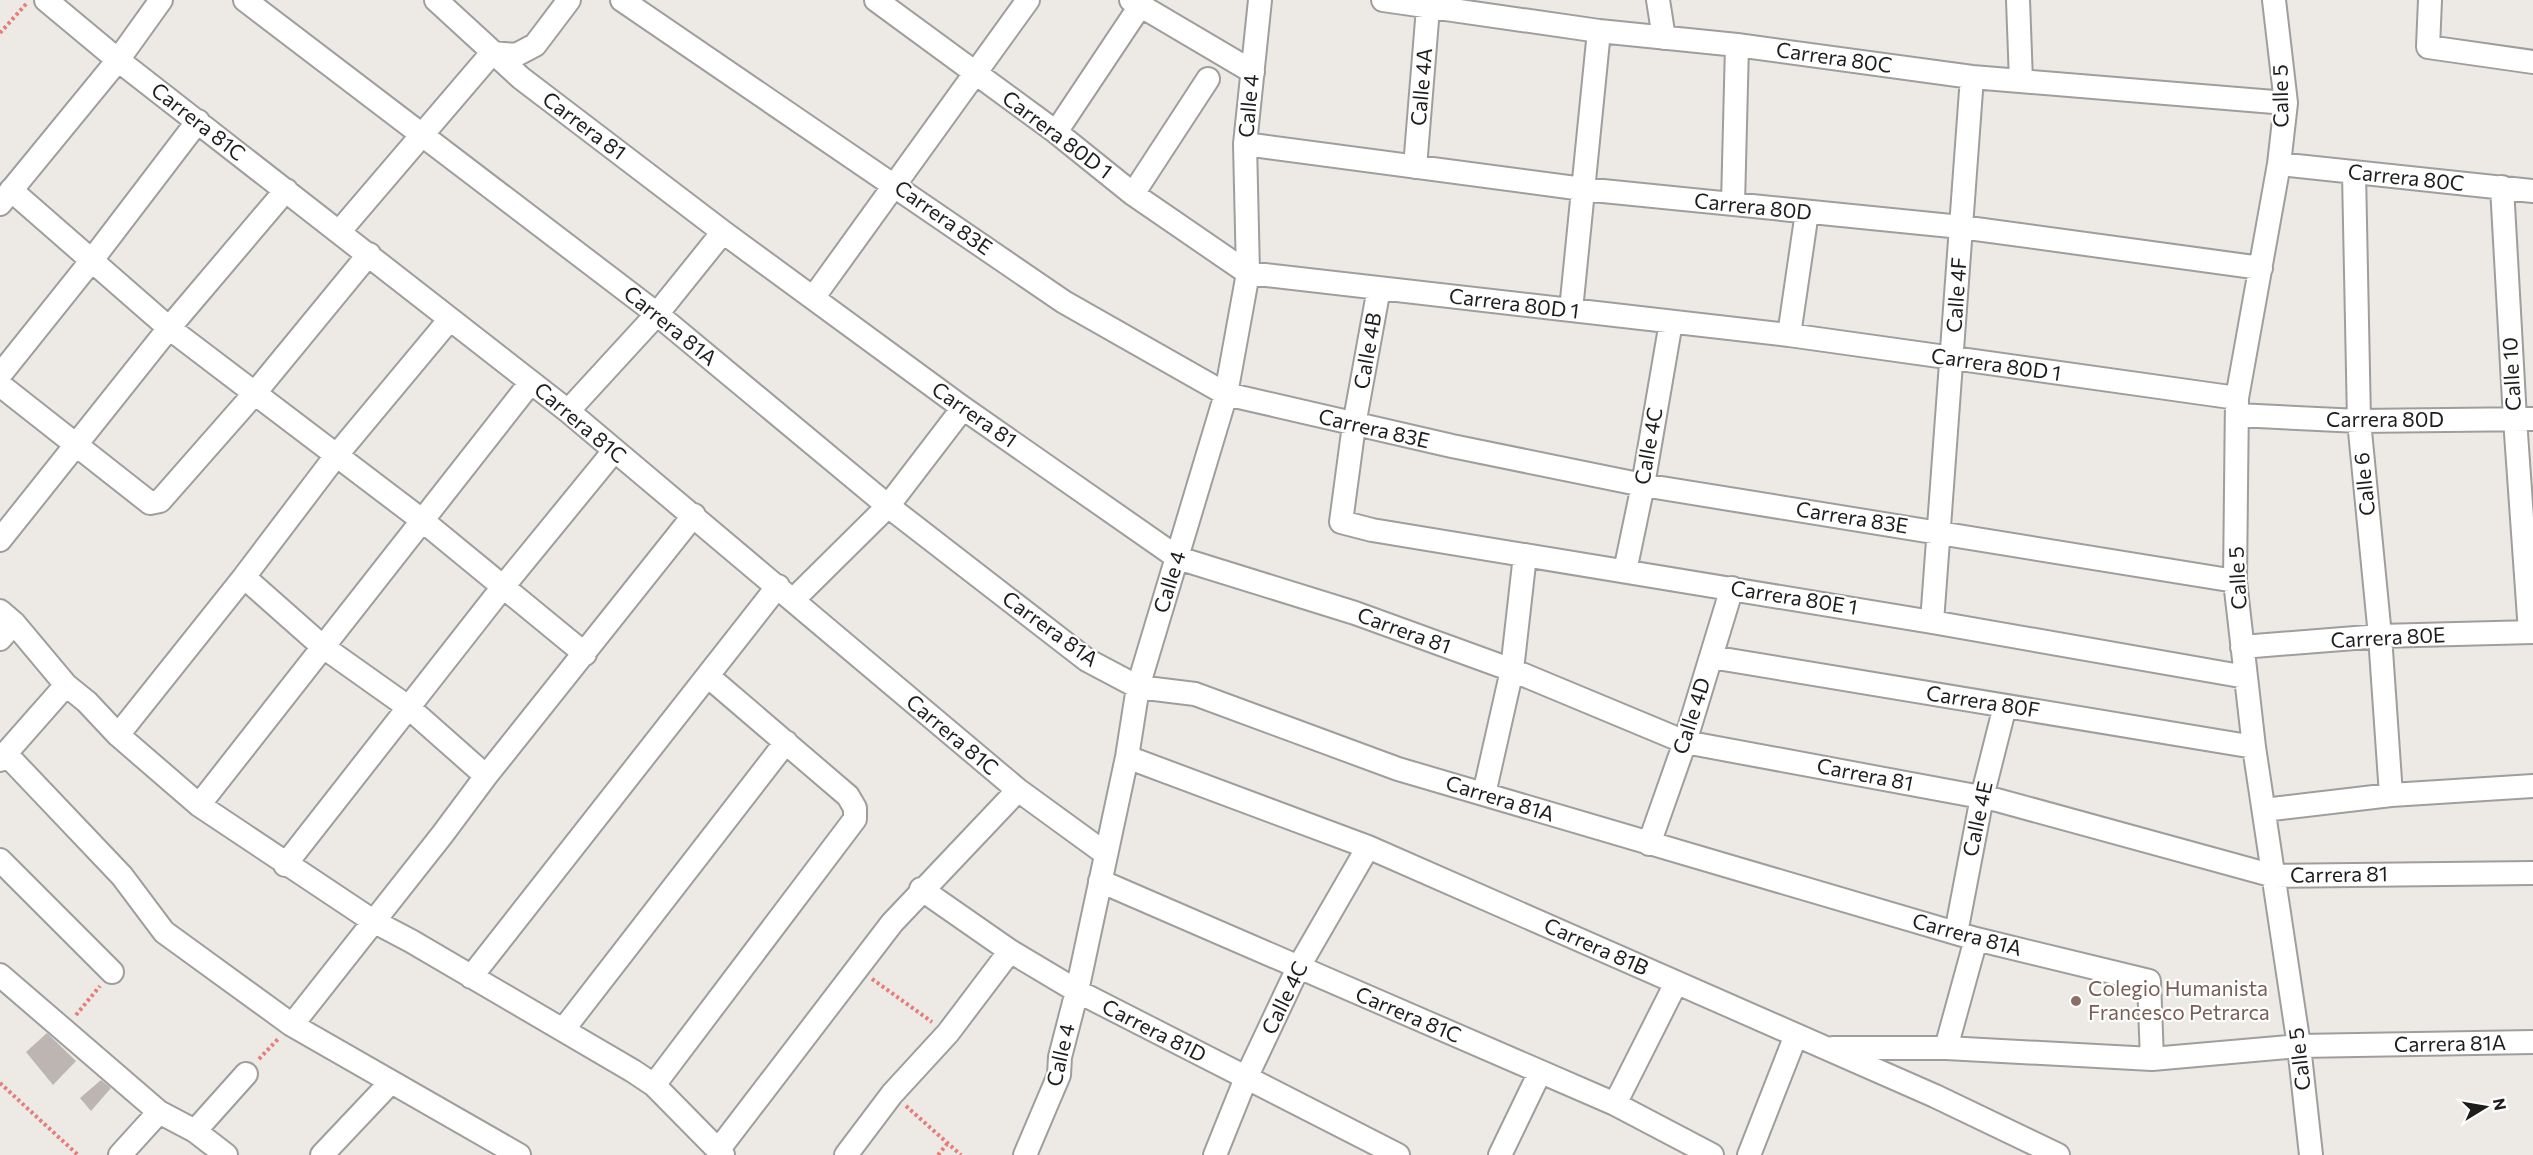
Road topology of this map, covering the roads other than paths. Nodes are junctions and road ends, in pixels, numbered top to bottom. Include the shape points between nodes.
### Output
1 (46, 0) edge
2 (161, 0) edge
3 (245, 0) edge
4 (436, 0) edge
5 (568, 0) edge
6 (622, 0) edge
7 (876, 0) edge
8 (1028, 0) edge
9 (1260, 0) edge
10 (1383, 0) edge
11 (1658, 0) edge
12 (2018, 0) edge
13 (2274, 0) edge
14 (2430, 0) edge
15 (1136, 3) edge
16 (1454, 6) edge
17 (904, 8) edge
18 (1428, 8) junction
19 (1599, 31) junction
20 (1664, 38) junction
21 (1737, 45) junction
22 (492, 53) junction
23 (118, 60) junction
24 (2533, 62) edge
25 (1253, 72) junction
26 (976, 74) junction
27 (1972, 77) junction
28 (1208, 80) dead end
29 (2021, 81) junction
30 (2286, 103) junction
31 (198, 121) junction
32 (1056, 132) junction
33 (421, 135) junction
34 (1245, 144) junction
35 (2279, 164) junction
36 (1415, 167) junction
37 (2354, 173) junction
38 (894, 184) junction
39 (2502, 187) junction
40 (1583, 189) junction
41 (286, 190) junction
42 (2533, 192) edge
43 (1133, 194) junction
44 (5, 197) edge
45 (1733, 204) junction
46 (1807, 212) junction
47 (1961, 227) junction
48 (339, 232) junction
49 (723, 232) junction
50 (369, 254) junction
51 (92, 260) junction
52 (2261, 268) junction
53 (1248, 273) junction
54 (1379, 288) junction
55 (813, 298) junction
56 (1571, 310) junction
57 (657, 314) junction
58 (450, 320) junction
59 (1671, 322) junction
60 (169, 328) junction
61 (1789, 335) junction
62 (1953, 359) junction
63 (0, 375) edge
64 (531, 382) junction
65 (0, 385) edge
66 (254, 394) junction
67 (1226, 394) junction
68 (2237, 407) junction
69 (963, 408) junction
70 (568, 411) junction
71 (2524, 419) edge
72 (2359, 421) junction
73 (1354, 425) junction
74 (77, 444) junction
75 (614, 451) junction
76 (335, 457) junction
77 (1643, 485) junction
78 (888, 506) junction
79 (694, 515) junction
80 (423, 521) junction
81 (1341, 522) joint
82 (1939, 532) junction
83 (0, 540) edge
84 (1525, 555) junction
85 (1178, 558) junction
86 (1625, 571) junction
87 (243, 578) junction
88 (2235, 581) junction
89 (502, 588) junction
90 (1732, 588) junction
91 (786, 593) junction
92 (1932, 622) junction
93 (5, 624) edge
94 (2531, 632) edge
95 (2380, 636) junction
96 (322, 646) junction
97 (2242, 647) junction
98 (585, 654) junction
99 (1711, 657) junction
100 (1512, 670) junction
101 (709, 677) junction
102 (2246, 677) junction
103 (66, 686) junction
104 (1138, 687) junction
105 (2005, 706) junction
106 (408, 707) junction
107 (118, 735) junction
108 (1685, 741) junction
109 (786, 742) junction
110 (2254, 747) junction
111 (3, 757) edge
112 (1127, 757) junction
113 (486, 776) junction
114 (2533, 786) edge
115 (1018, 790) junction
116 (1484, 794) junction
117 (2391, 795) junction
118 (1982, 797) junction
119 (199, 805) junction
120 (2264, 810) junction
121 (1649, 844) junction
122 (1368, 847) junction
123 (1106, 854) junction
124 (0, 860) edge
125 (285, 865) junction
126 (2533, 873) edge
127 (2274, 876) junction
128 (1100, 881) junction
129 (921, 889) junction
130 (373, 921) junction
131 (1966, 936) junction
132 (1010, 951) junction
133 (1298, 968) junction
134 (112, 972) road end
135 (0, 975) edge
136 (471, 977) junction
137 (1676, 983) junction
138 (1077, 991) junction
139 (292, 1025) junction
140 (563, 1030) junction
141 (1796, 1035) junction
142 (2533, 1042) edge
143 (2299, 1046) junction
144 (1825, 1048) junction
145 (1946, 1048) junction
146 (2152, 1059) junction
147 (1540, 1072) junction
148 (246, 1074) road end
149 (1246, 1078) junction
150 (390, 1083) junction
151 (654, 1085) junction
152 (1615, 1104) junction
153 (159, 1112) junction
154 (195, 1131) junction
155 (489, 1148) edge
156 (721, 1152) edge
157 (1031, 1153) edge
158 (120, 1155) edge
159 (226, 1155) edge
160 (322, 1155) edge
161 (519, 1155) edge
162 (846, 1155) edge
163 (1215, 1155) edge
164 (1398, 1155) edge
165 (1500, 1155) edge
166 (1712, 1155) edge
167 (1749, 1155) edge
168 (2058, 1155) edge
169 (2311, 1155) edge

1 - 23 street, Carrera 81C
2 - 23 street
3 - 33 street, Carrera 81A
4 - 22 street, Carrera 81
5 - 22 street via 535,45 516,55
6 - 38 street, Carrera 83E
7 - 17 street, Carrera 80D 1
8 - 26 street
9 - 25 street, Calle 4
10 - 18 street, Carrera 80C
11 - 20 street
12 - 29 street
13 - 30 street, Calle 5
14 - 24 street via 2428,47
15 - 25 street
15 - 32 street
16 - 18 street, Carrera 80C
16 - 19 street, Carrera 80C
17 - 26 street, Carrera 80D 1
18 - 36 street, Calle 4A
19 - 20 street, Carrera 80C
19 - 40 street
20 - 21 street, Carrera 80C
21 - 27 street, Carrera 80C
21 - 45 street
22 - 33 street
22 - 49 street, Carrera 81
23 - 31 street, Carrera 81C
23 - 44 street
25 - 34 street, Calle 4
26 - 32 street, Carrera 80D 1
26 - 38 street
27 - 29 street, Carrera 80C
27 - 47 street, Calle 4F
28 - 43 street
29 - 30 street, Carrera 80C
30 - 35 street, Calle 5
31 - 41 street, Carrera 81C
31 - 51 street
32 - 43 street, Carrera 80D 1
33 - 48 street
33 - 57 street, Carrera 81A
34 - 36 street, Carrera 80D
34 - 53 street, Calle 4
35 - 37 street, Carrera 80C
35 - 52 street, Calle 5
36 - 40 street, Carrera 80D
37 - 39 street, Carrera 80C
37 - 72 street, Calle 6
38 - 55 street
38 - 67 street, Carrera 83E via 1064,302
39 - 42 street, Carrera 80C
39 - 71 street, Calle 10
40 - 45 street, Carrera 80D
40 - 56 street
41 - 48 street, Carrera 81C
41 - 60 street
43 - 53 street, Carrera 80D 1
44 - 51 street
45 - 46 street, Carrera 80D
46 - 47 street, Carrera 80D
46 - 61 street
47 - 52 street, Carrera 80D
47 - 62 street, Calle 4F
48 - 50 street, Carrera 81C
49 - 55 street, Carrera 81
49 - 57 street
50 - 58 street, Carrera 81C
50 - 66 street
51 - 60 street
51 - 63 street
52 - 68 street, Calle 5
53 - 54 street, Carrera 80D 1
53 - 67 street, Calle 4
54 - 56 street, Carrera 80D 1
54 - 73 street, Calle 4B
55 - 69 street, Carrera 81
56 - 59 street, Carrera 80D 1
57 - 70 street
57 - 78 street, Carrera 81A
58 - 64 street, Carrera 81C
58 - 76 street
59 - 61 street, Carrera 80D 1
59 - 77 street, Calle 4C
60 - 66 street
60 - 74 street
61 - 62 street, Carrera 80D 1
62 - 68 street, Carrera 80D 1
62 - 82 street, Calle 4F
64 - 70 street, Carrera 81C
64 - 80 street
65 - 74 street
66 - 74 street via 160,501 150,503
66 - 76 street
67 - 73 street, Carrera 83E
67 - 85 street, Calle 4
68 - 72 street, Carrera 80D
68 - 88 street, Calle 5
69 - 78 street
69 - 85 street, Carrera 81
70 - 75 street, Carrera 81C
71 - 72 street, Carrera 80D
71 - 94 street, Calle 10
72 - 95 street, Calle 6
73 - 77 street, Carrera 83E
73 - 81 street, Calle 4B
74 - 83 street
75 - 79 street, Carrera 81C
75 - 89 street
76 - 80 street
76 - 87 street
77 - 82 street, Carrera 83E
77 - 86 street, Calle 4C
78 - 91 street
78 - 104 street, Carrera 81A via 1087,660
79 - 91 street, Carrera 81C
79 - 98 street
80 - 89 street
80 - 96 street
81 - 84 street, Carrera 80E 1
82 - 88 street, Carrera 83E
82 - 92 street, Calle 4F
84 - 86 street, Carrera 80E 1
84 - 100 street
85 - 100 street, Carrera 81 via 1355,613
85 - 104 street, Calle 4
86 - 90 street, Carrera 80E 1
87 - 96 street
87 - 107 street
88 - 97 street, Calle 5
89 - 98 street
89 - 106 street
90 - 92 street, Carrera 80E 1
90 - 99 street, Calle 4D
91 - 101 street
91 - 115 street, Carrera 81C
92 - 102 street, Carrera 80E 1
93 - 103 street
94 - 95 street, Carrera 80E
95 - 97 street, Carrera 80E
95 - 117 street, Calle 6
96 - 106 street
96 - 119 street
97 - 102 street, Calle 5
98 - 113 street
99 - 105 street, Carrera 80F
99 - 108 street, Calle 4D
100 - 108 street, Carrera 81
100 - 116 street
101 - 109 street
101 - 136 street
102 - 110 street, Calle 5
103 - 107 street
103 - 111 street
104 - 112 street, Calle 4
104 - 116 street, Carrera 81A via 1195,694 1398,769
105 - 110 street, Carrera 80F
105 - 118 street, Calle 4E
106 - 113 street
106 - 125 street
107 - 119 street
108 - 118 street, Carrera 81
108 - 121 street, Calle 4D
109 - 140 street
109 - 151 street via 848,796 855,808 855,819
110 - 120 street, Calle 5
111 - 139 street via 122,876 164,932
112 - 122 street, Carrera 81B
112 - 123 street, Calle 4
113 - 130 street
114 - 117 street
115 - 123 street, Carrera 81C
115 - 129 street
116 - 121 street, Carrera 81A
117 - 120 street
118 - 127 street, Carrera 81
118 - 131 street, Calle 4E
119 - 125 street
120 - 127 street, Calle 5
121 - 131 street, Carrera 81A
122 - 133 street, Calle 4C
122 - 137 street, Carrera 81B
123 - 128 street, Calle 4
124 - 134 street
125 - 130 street
126 - 127 street, Carrera 81
127 - 143 street, Calle 5
128 - 133 street, Carrera 81C
128 - 138 street, Calle 4
129 - 132 street, Carrera 81D
129 - 156 street via 857,968
130 - 136 street
130 - 139 street
131 - 145 street, Calle 4E
131 - 146 street, Carrera 81A via 2150,981
132 - 138 street, Carrera 81D
132 - 162 street via 948,1033 892,1094
133 - 147 street, Carrera 81C
133 - 149 street, Calle 4C
135 - 153 street
136 - 140 street
137 - 141 street, Carrera 81B
137 - 152 street
138 - 149 street, Carrera 81D
138 - 157 street, Calle 4 via 1059,1075
139 - 150 street
140 - 151 street
141 - 144 street, Carrera 81B
141 - 167 street
142 - 143 street, Carrera 81A
143 - 146 street, Carrera 81A
143 - 169 street, Calle 5
144 - 145 street, Carrera 81A
144 - 168 street, Carrera 81B
145 - 146 street, Carrera 81A
147 - 152 street, Carrera 81C
147 - 165 street
148 - 154 street
149 - 163 street, Calle 4C
149 - 164 street, Carrera 81D
150 - 155 street
150 - 160 street
151 - 156 street
152 - 166 street, Carrera 81C
153 - 154 street
153 - 158 street
154 - 159 street
155 - 161 street

